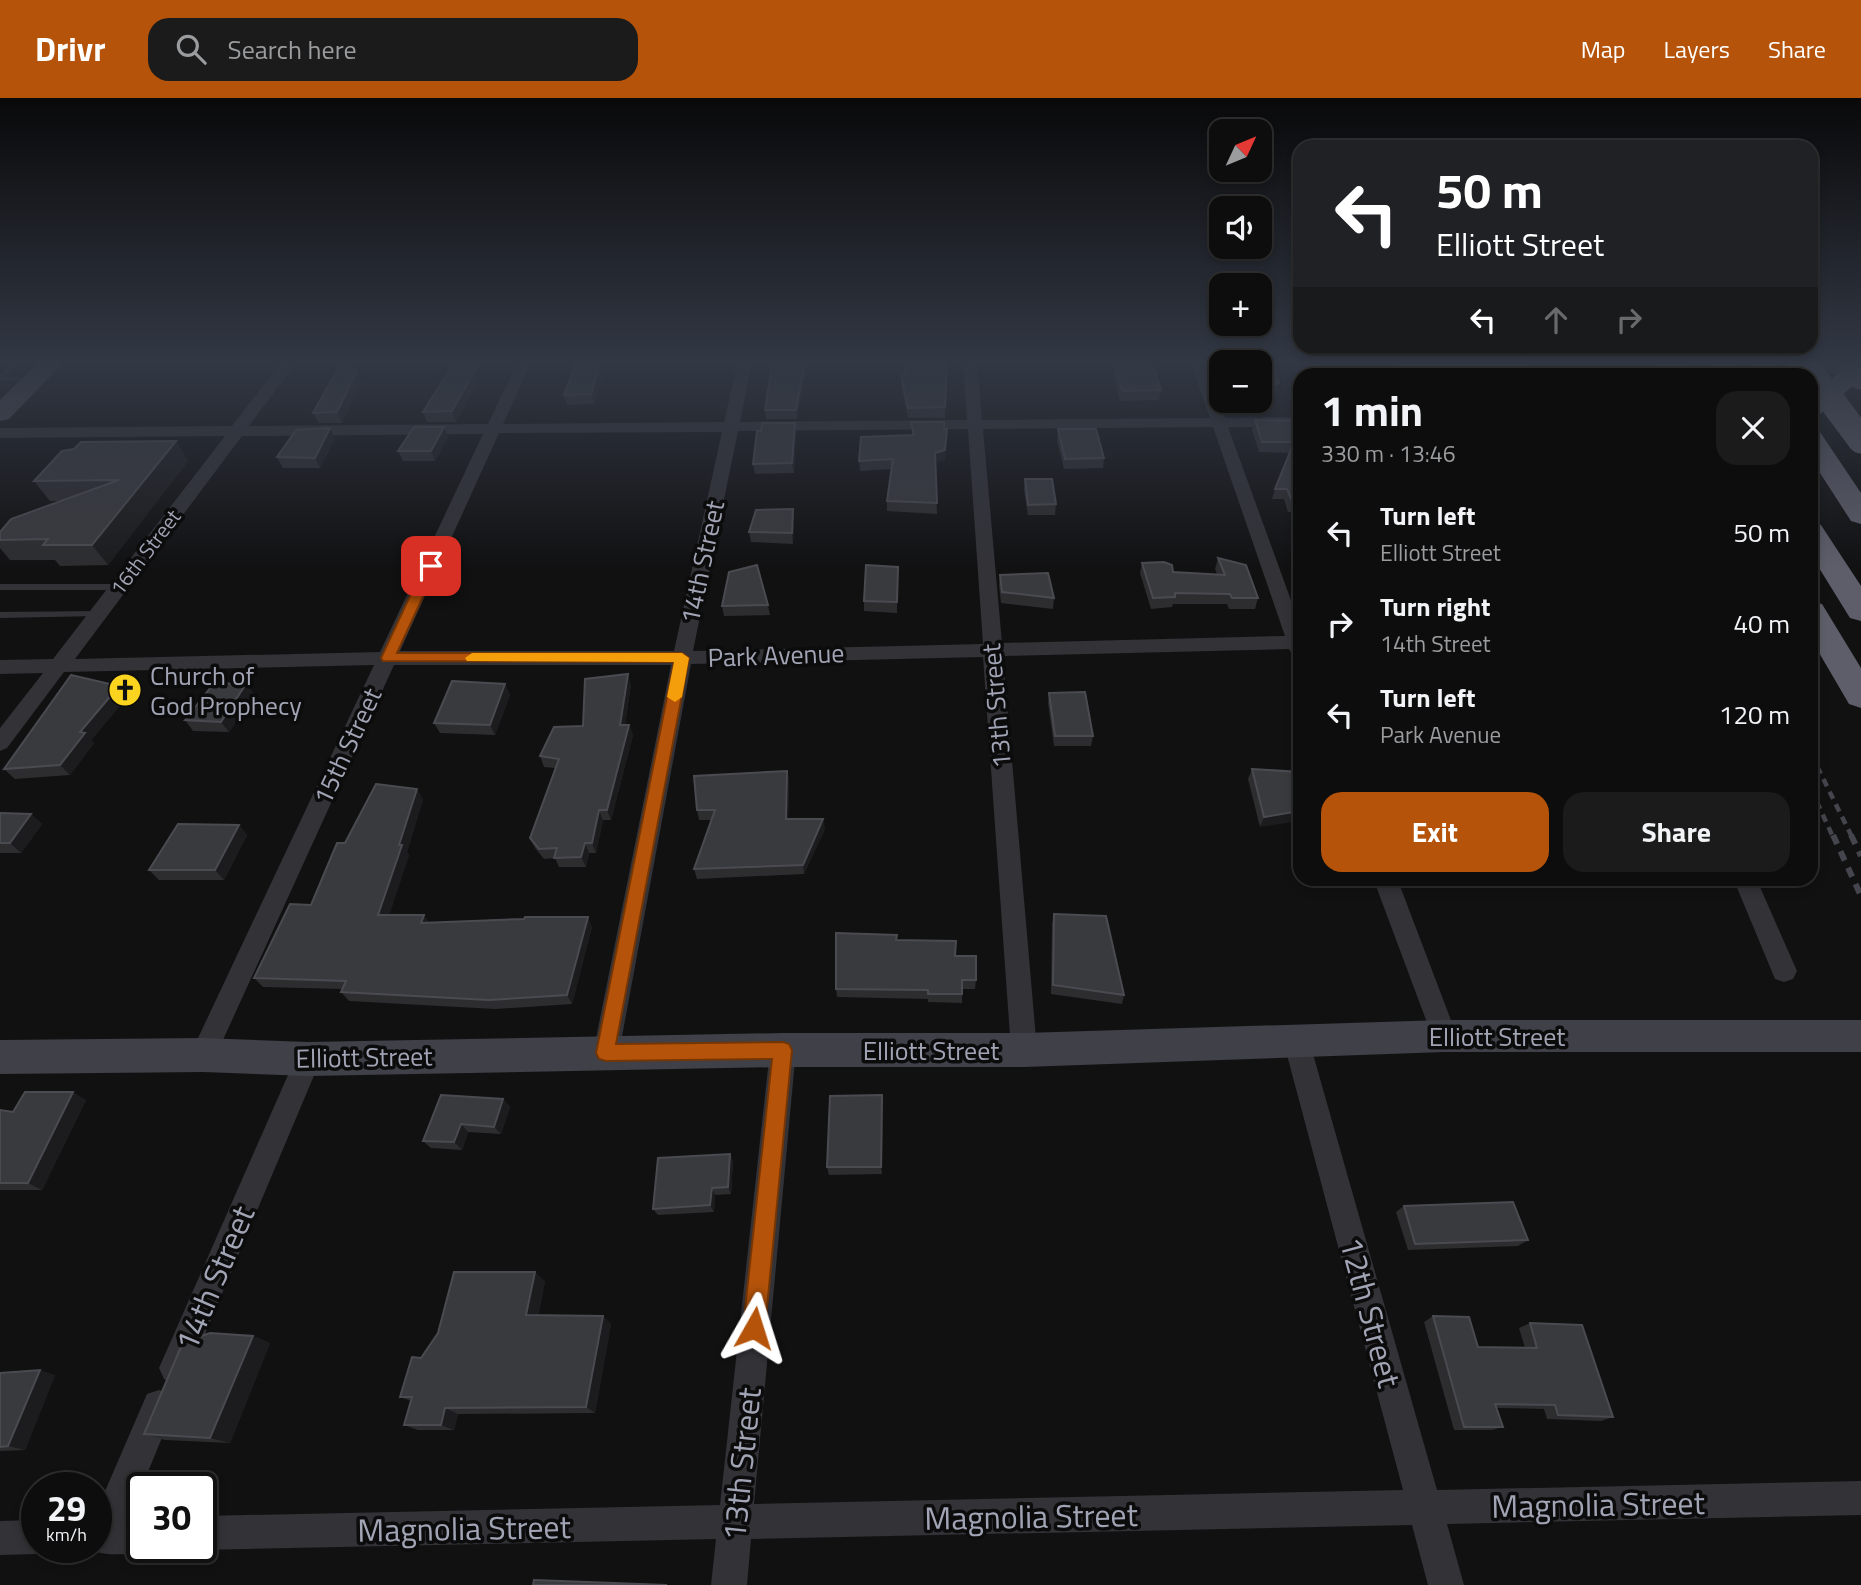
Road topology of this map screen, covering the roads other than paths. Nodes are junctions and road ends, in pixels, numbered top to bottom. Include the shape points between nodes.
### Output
1 (339, 430) edge
2 (493, 430) edge
3 (730, 430) edge
4 (975, 430) edge
5 (1222, 430) edge
6 (235, 432) junction
7 (0, 433) edge
8 (1818, 449) edge
9 (1861, 515) edge
10 (1818, 542) edge
11 (0, 587) edge
12 (117, 587) junction
13 (1861, 611) edge
14 (97, 614) junction
15 (0, 615) edge
16 (1818, 623) edge
17 (1293, 628) edge
18 (1293, 645) edge
19 (991, 650) junction
20 (388, 658) junction
21 (682, 658) junction
22 (58, 666) junction
23 (0, 667) edge
24 (1861, 696) edge
25 (0, 743) edge
26 (1388, 886) edge
27 (1747, 886) edge
28 (1784, 971) dead end
29 (1444, 1036) junction
30 (1861, 1036) edge
31 (1296, 1040) junction
32 (783, 1050) junction
33 (1024, 1050) junction
34 (606, 1053) junction
35 (202, 1055) junction
36 (0, 1057) edge
37 (308, 1059) junction
38 (1861, 1499) edge
39 (112, 1508) edge
40 (1425, 1508) junction
41 (734, 1522) junction
42 (217, 1533) edge
43 (21, 1537) edge
44 (0, 1538) edge
45 (729, 1585) edge
46 (1446, 1585) edge

1 - 6 street
2 - 20 street, 15th Street
3 - 21 street, 14th Street
4 - 19 street, 13th Street
5 - 17 street
6 - 7 street
6 - 12 street, 16th Street
8 - 9 highway
10 - 13 highway
11 - 12 lane
12 - 14 street, 16th Street
14 - 15 lane
14 - 22 street, 16th Street
16 - 24 highway
18 - 19 street, Park Avenue
19 - 21 street, Park Avenue
19 - 33 street, 13th Street
20 - 21 street, Park Avenue
20 - 22 street, Park Avenue
20 - 35 street, 15th Street
21 - 34 street, 14th Street
22 - 23 street, Park Avenue
22 - 25 street, 16th Street
26 - 29 street
27 - 28 street
29 - 30 main road, Elliott Street
29 - 31 main road, Elliott Street
31 - 33 main road, Elliott Street
31 - 40 street, 12th Street
32 - 33 main road, Elliott Street
32 - 34 main road, Elliott Street
32 - 41 street, 13th Street
34 - 37 main road, Elliott Street
35 - 36 main road, Elliott Street
35 - 37 main road, Elliott Street
37 - 39 street, 14th Street
38 - 40 street, Magnolia Street
40 - 41 street, Magnolia Street
40 - 46 street, 12th Street
41 - 42 street, Magnolia Street
41 - 45 street, 13th Street
43 - 44 street

